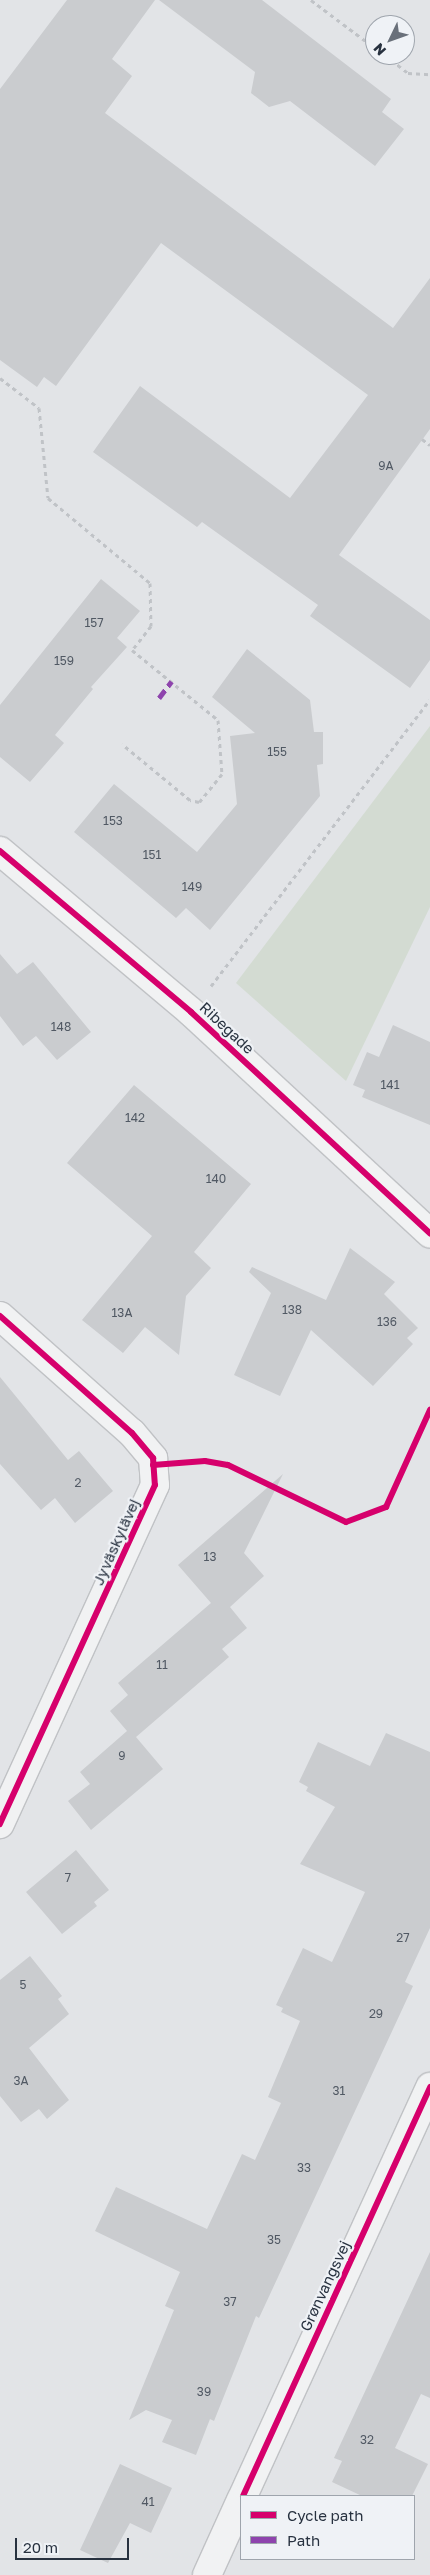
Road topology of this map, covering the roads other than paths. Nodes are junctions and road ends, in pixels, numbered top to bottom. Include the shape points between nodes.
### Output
1 (0, 851) edge
2 (430, 1233) edge
3 (0, 1316) edge
4 (0, 1824) edge
5 (430, 2087) edge
6 (243, 2495) edge
7 (240, 2502) edge
8 (207, 2575) edge

1 - 2 street, Ribegade via 191,1012
3 - 4 street, Jyväskylävej via 132,1433 153,1458 155,1486
5 - 6 street, Grønvangsvej
7 - 8 street

